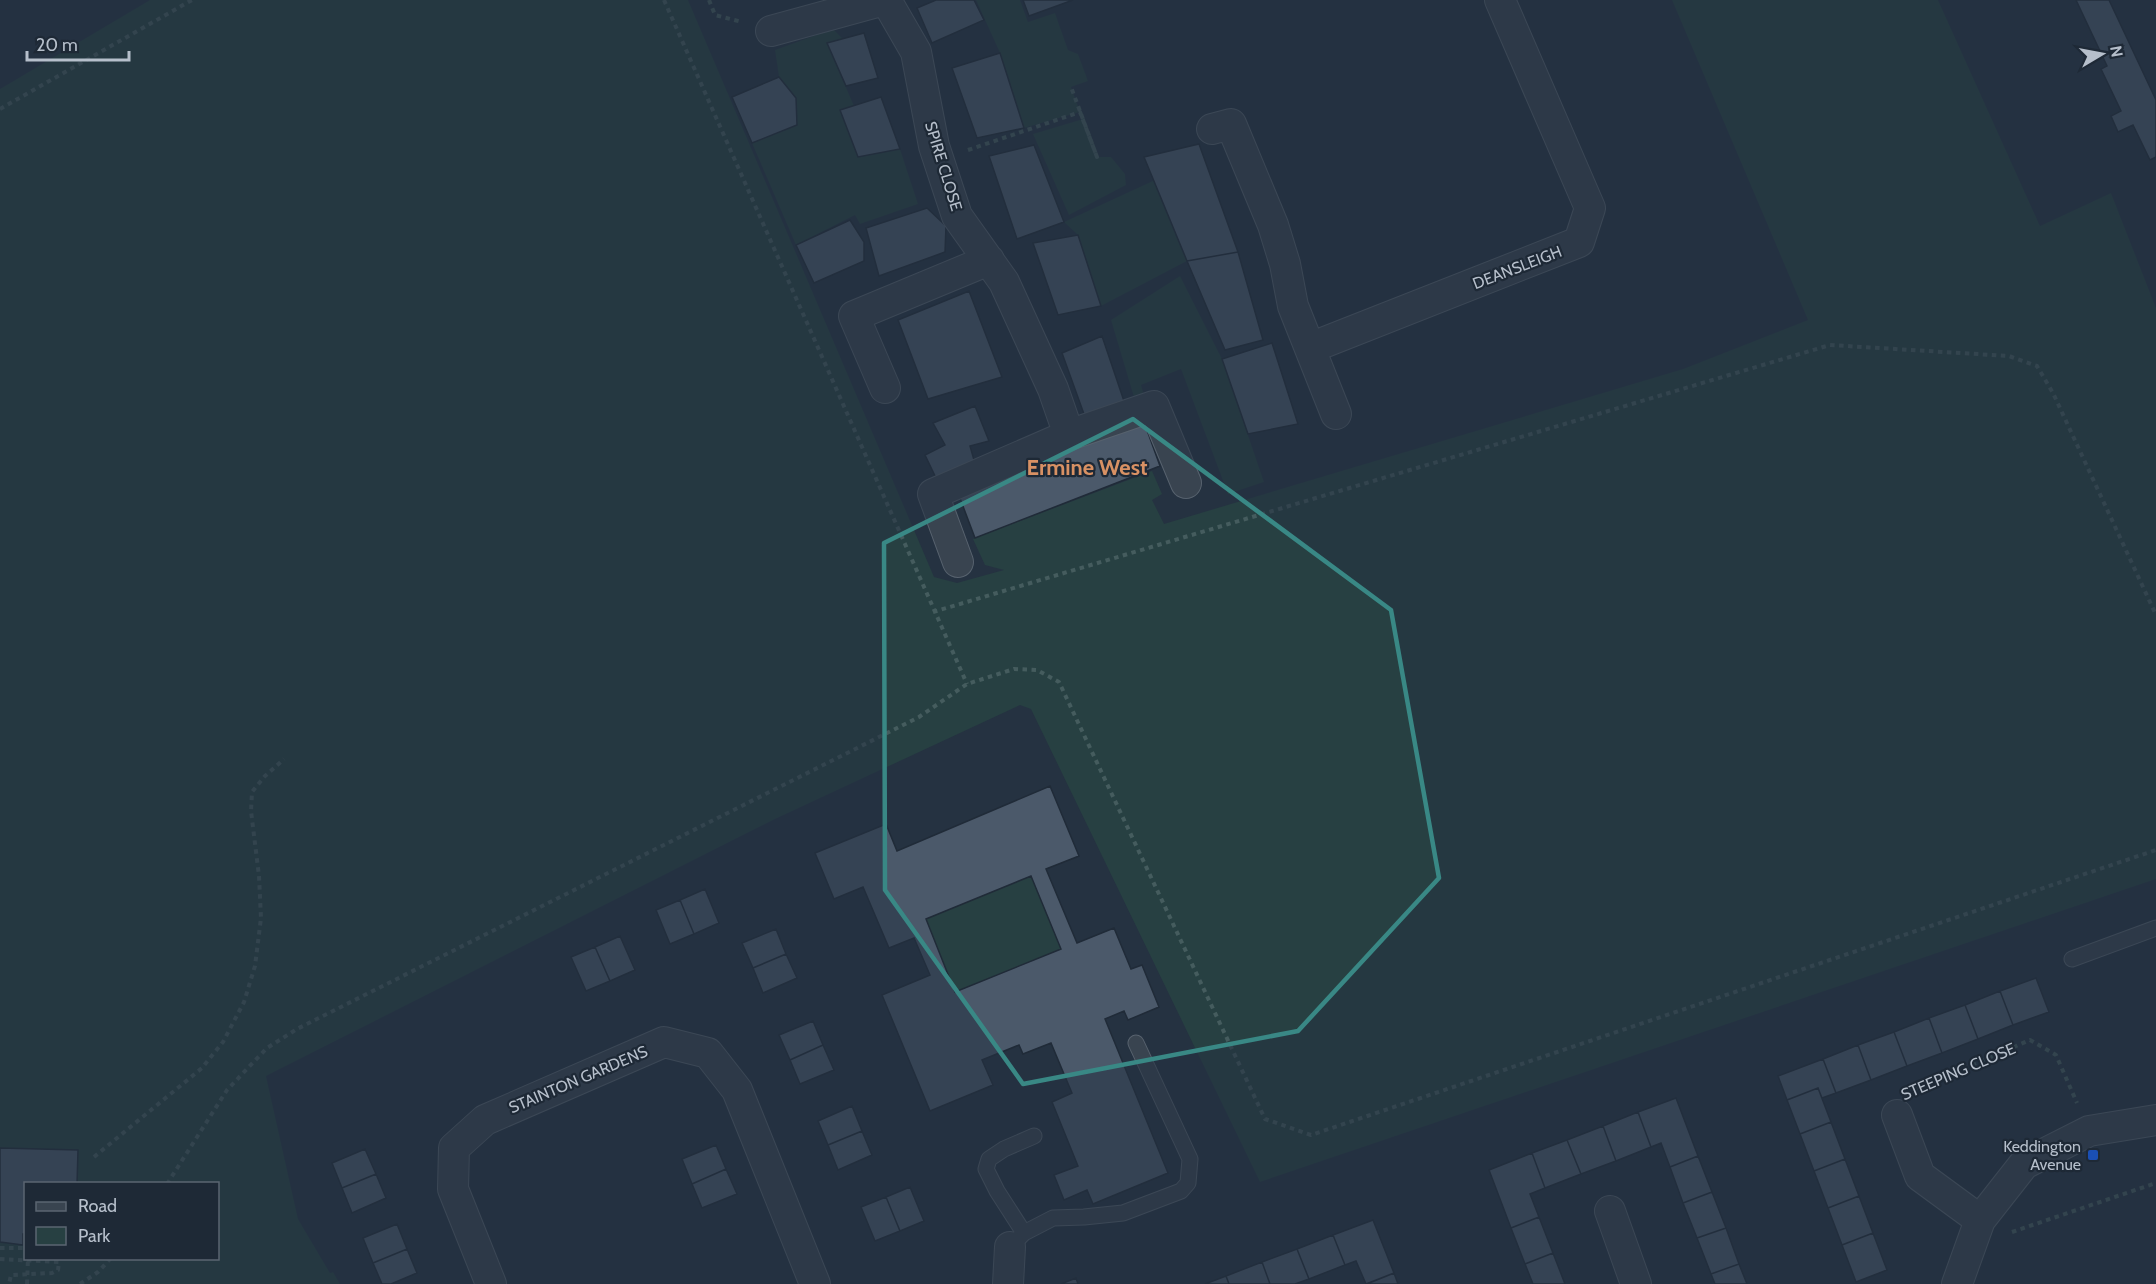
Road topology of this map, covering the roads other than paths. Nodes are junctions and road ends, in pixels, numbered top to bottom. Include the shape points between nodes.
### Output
1 (885, 0) edge
2 (1500, 0) edge
3 (771, 31) road end
4 (1230, 124) dead end
5 (989, 260) junction
6 (1310, 348) junction
7 (885, 388) dead end
8 (1336, 414) dead end
9 (1069, 435) junction
10 (1186, 483) dead end
11 (958, 562) dead end
12 (2156, 928) edge
13 (2072, 959) dead end
14 (1136, 1043) dead end
15 (1897, 1115) road end
16 (2156, 1120) edge
17 (1035, 1136) dead end
18 (1610, 1211) dead end
19 (1980, 1220) junction
20 (1017, 1240) junction
21 (491, 1284) edge
22 (815, 1284) edge
23 (1008, 1284) edge
24 (1636, 1284) edge
25 (1957, 1284) edge

1 - 3 street
1 - 5 street, SPIRE CLOSE via 916,52 934,146 957,216
2 - 6 street, DEANSLEIGH via 1590,208 1579,242
4 - 6 street via 1273,225 1293,306
5 - 7 street via 854,316
5 - 9 street, SPIRE CLOSE via 1004,282 1053,389
6 - 8 street
9 - 10 street via 1154,406
9 - 11 street via 933,494
12 - 13 lane
14 - 20 lane via 1190,1159 1188,1183 1181,1191 1123,1213 1053,1218
15 - 19 street, STEEPING CLOSE via 1920,1176
16 - 19 street via 2089,1131 2024,1164
17 - 20 lane via 989,1159 986,1169
18 - 24 street
19 - 25 street
20 - 23 street
21 - 22 street, STAINTON GARDENS via 453,1189 454,1148 485,1120 664,1042 708,1053 737,1090

